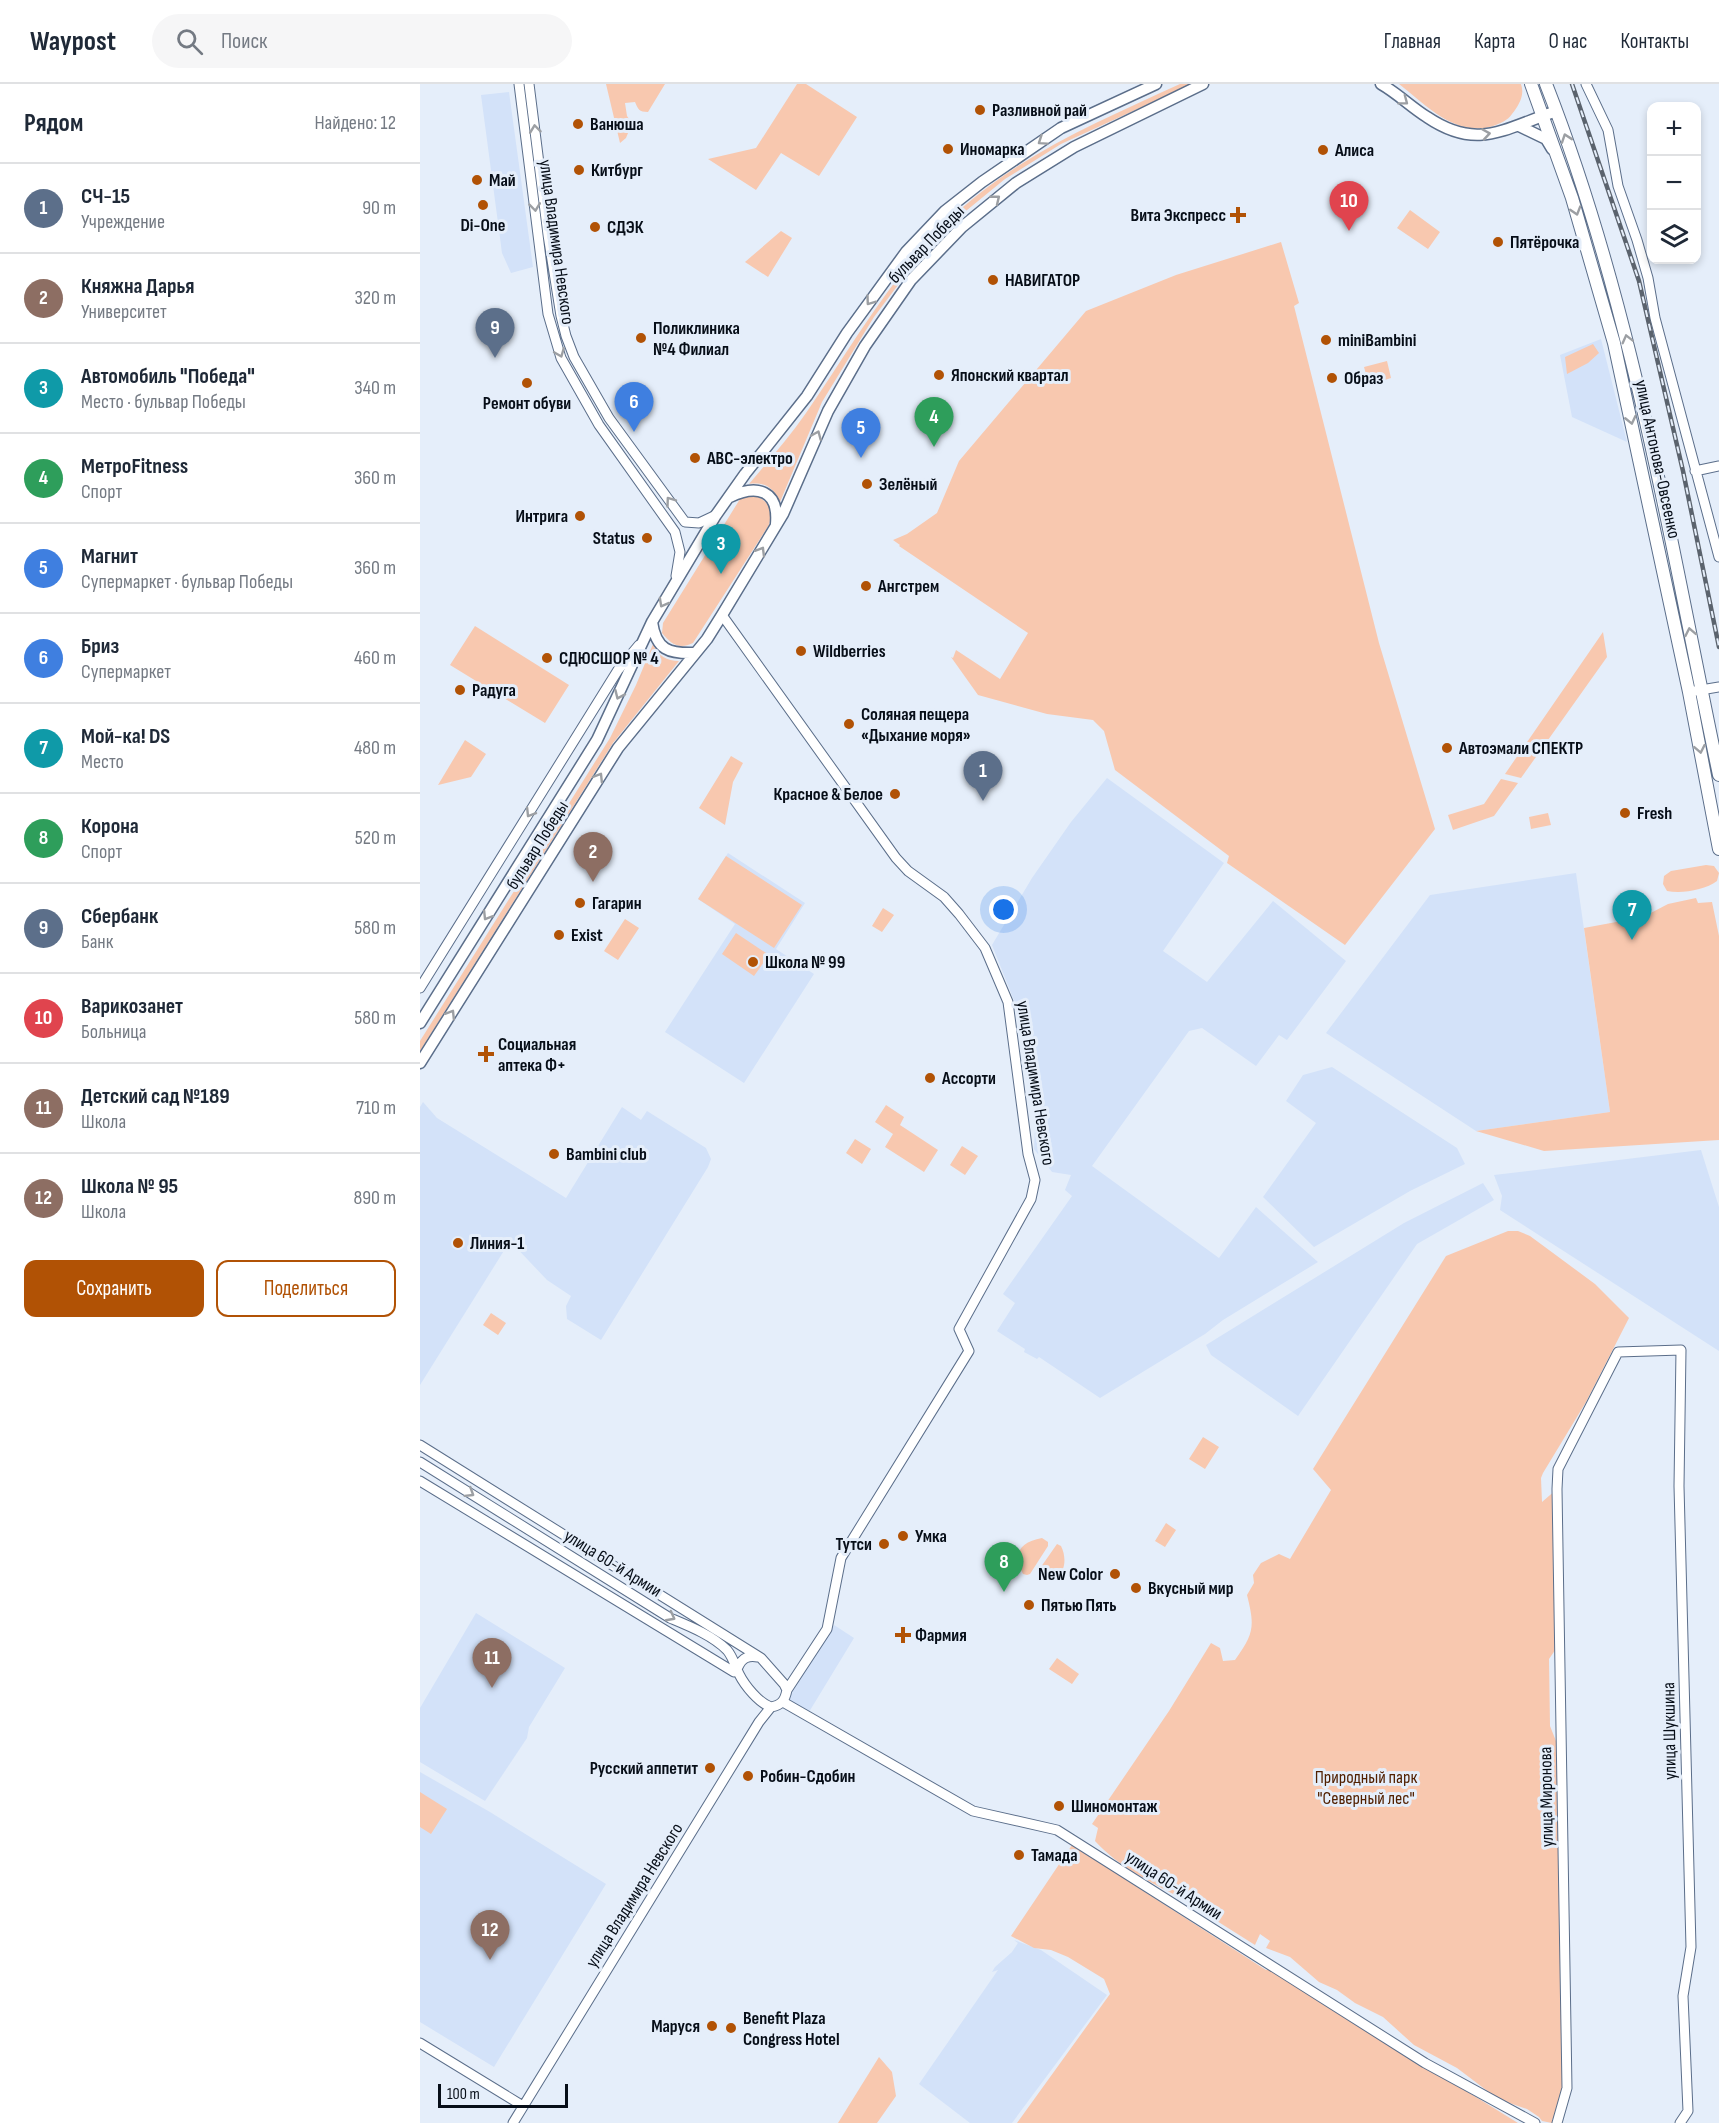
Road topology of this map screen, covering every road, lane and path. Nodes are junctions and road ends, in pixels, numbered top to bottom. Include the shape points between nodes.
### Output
1 (519, 84) edge
2 (529, 84) edge
3 (1156, 84) edge
4 (1203, 84) edge
5 (1381, 84) edge
6 (1531, 84) edge
7 (1546, 84) edge
8 (1586, 84) edge
9 (1557, 111) junction
10 (1542, 116) junction
11 (1521, 125) junction
12 (1557, 155) junction
13 (1719, 466) edge
14 (1695, 471) junction
15 (728, 498) junction
16 (716, 515) junction
17 (776, 527) junction
18 (1719, 557) edge
19 (674, 584) junction
20 (722, 615) junction
21 (652, 622) junction
22 (642, 641) junction
23 (695, 653) junction
24 (1719, 687) edge
25 (1695, 691) junction
26 (1719, 775) edge
27 (1719, 849) edge
28 (423, 975) edge
29 (420, 988) edge
30 (420, 1023) edge
31 (420, 1063) edge
32 (1681, 1350) joint
33 (420, 1445) edge
34 (420, 1462) edge
35 (447, 1462) junction
36 (440, 1474) junction
37 (420, 1481) edge
38 (761, 1658) junction
39 (736, 1670) junction
40 (787, 1690) junction
41 (783, 1702) junction
42 (771, 1707) junction
43 (420, 2043) edge
44 (523, 2106) junction
45 (513, 2123) edge
46 (1535, 2123) edge
47 (1557, 2123) edge
48 (1680, 2123) edge

1 -> 19 street, улица Владимира Невского via 554,337 561,358 593,416 675,532 680,552
16 -> 2 street, улица Владимира Невского via 699,523 685,522 609,418 574,357 559,304
3 -> 15 main road, бульвар Победы via 1061,128 945,211 906,252 807,396
17 -> 4 main road, бульвар Победы via 828,411 865,346 911,280 955,234 1016,183 1074,147
5 -> 11 main road via 1452,132 1483,135
6 - 10 highway, улица Антонова-Овсеенко
7 - 9 highway, улица Антонова-Овсеенко
8 - 14 street via 1608,130 1618,186 1648,278
9 - 10 main road
25 -> 9 highway, улица Антонова-Овсеенко via 1680,579 1627,341
10 - 11 main road
10 - 12 highway, улица Антонова-Овсеенко
11 - 12 main road via 1546,139
12 -> 25 highway, улица Антонова-Овсеенко via 1614,344
13 - 14 street
14 - 18 street
15 - 16 main road, бульвар Победы
15 - 17 main road via 744,490 761,491 774,503
16 - 19 main road, бульвар Победы
20 -> 17 main road, бульвар Победы
19 -> 21 main road, бульвар Победы
20 - 23 main road, бульвар Победы
20 - 40 street, улица Владимира Невского via 896,858 944,897 985,948 1008,1002 1028,1154 1035,1180 1031,1199 959,1329 969,1351 841,1558 826,1629
21 - 22 main road, бульвар Победы
21 - 23 main road via 658,643 665,650
22 -> 28 street via 618,670
22 -> 30 main road, бульвар Победы via 597,740
31 -> 23 main road, бульвар Победы via 618,747
24 - 25 street
25 - 26 highway, улица Антонова-Овсеенко
25 -> 27 highway, улица Антонова-Овсеенко
28 - 29 street
32 - 47 street, улица Миронова via 1618,1352 1558,1469 1567,2088
32 - 48 street, улица Шукшина via 1679,1486 1691,1947 1683,1996 1688,2111
33 - 35 street, улица 60-й Армии
34 - 36 street, улица 60-й Армии
35 - 36 street
35 - 38 street, улица 60-й Армии
36 -> 39 street, улица 60-й Армии via 670,1618 720,1644 728,1651
37 - 39 street
38 - 39 street via 749,1656
38 - 40 street
39 - 42 street, улица 60-й Армии via 759,1700
40 - 41 street, улица Владимира Невского
41 - 42 street
41 - 46 street, улица 60-й Армии via 973,1811 1058,1830 1425,2063
42 - 44 street, улица Владимира Невского
43 - 44 street
44 - 45 street, улица Владимира Невского

